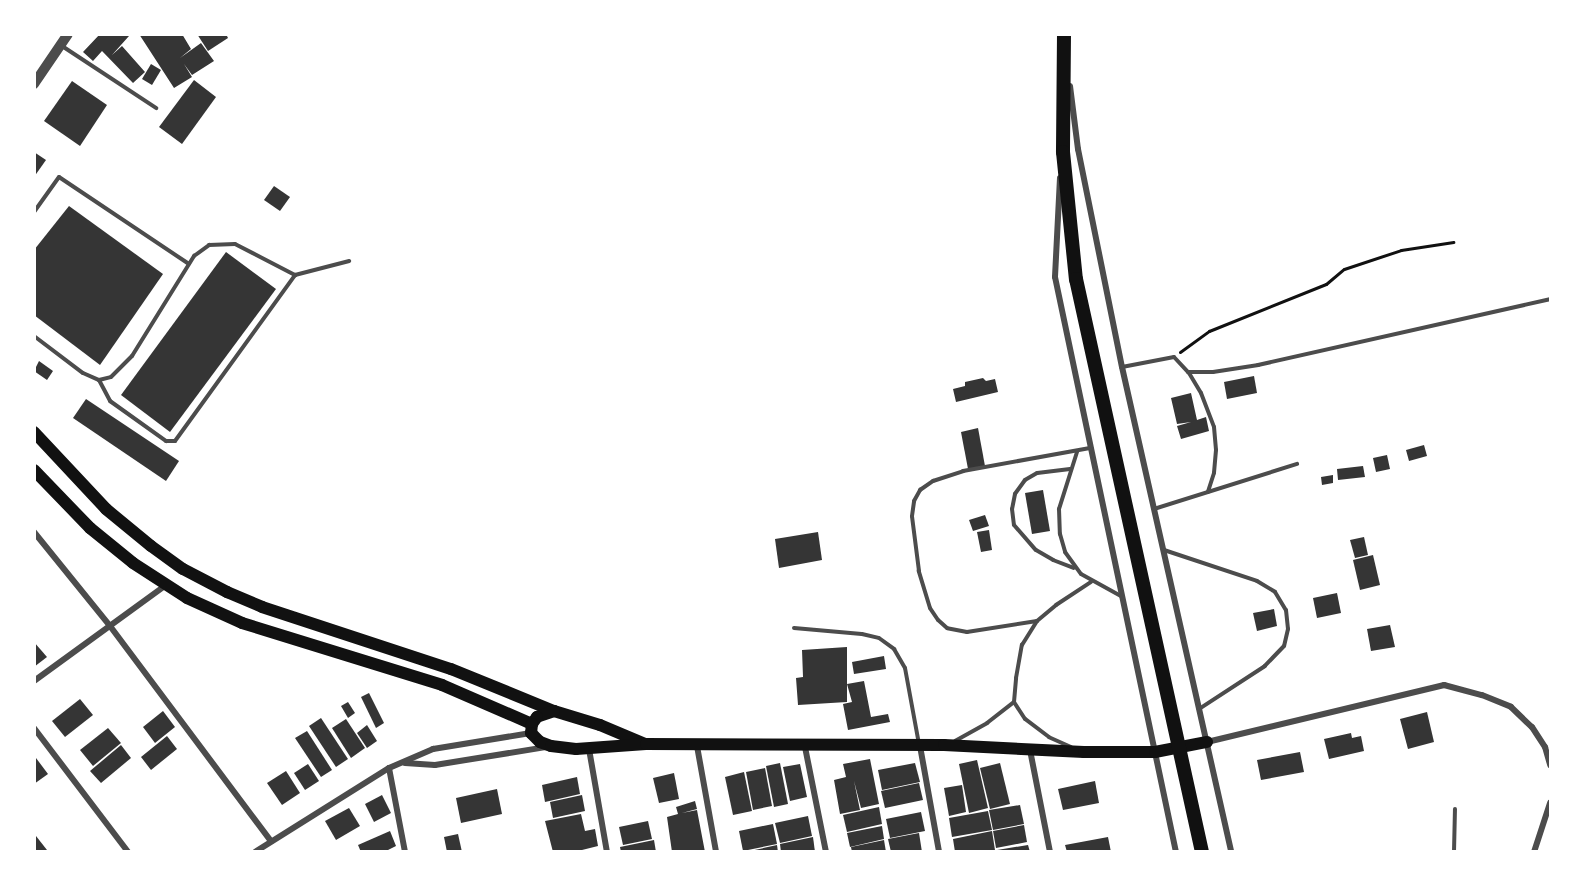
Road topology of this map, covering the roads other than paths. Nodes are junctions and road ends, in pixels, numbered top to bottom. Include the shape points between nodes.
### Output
1 (68, 34) edge
2 (1064, 37) edge
3 (61, 45) junction
4 (34, 84) edge
5 (156, 108) dead end
6 (1067, 112) junction
7 (34, 212) edge
8 (349, 261) dead end
9 (189, 264) junction
10 (295, 276) junction
11 (1551, 298) edge
12 (34, 336) edge
13 (1122, 367) junction
14 (1188, 372) junction
15 (99, 380) junction
16 (34, 432) edge
17 (1090, 448) junction
18 (1077, 451) junction
19 (1297, 464) dead end
20 (1070, 469) junction
21 (34, 470) edge
22 (1208, 492) junction
23 (1155, 509) junction
24 (34, 532) edge
25 (1164, 549) junction
26 (1166, 561) junction
27 (1074, 568) junction
28 (1091, 582) junction
29 (166, 585) junction
30 (1121, 596) junction
31 (1038, 621) junction
32 (110, 626) junction
33 (794, 628) dead end
34 (34, 681) edge
35 (1014, 702) junction
36 (1199, 709) junction
37 (554, 711) junction
38 (34, 728) edge
39 (532, 728) junction
40 (1206, 742) junction
41 (646, 744) junction
42 (944, 745) junction
43 (551, 746) junction
44 (697, 746) junction
45 (920, 746) junction
46 (805, 747) junction
47 (589, 749) junction
48 (1030, 750) junction
49 (1084, 752) junction
50 (1155, 752) junction
51 (405, 764) junction
52 (1551, 765) edge
53 (389, 768) junction
54 (1551, 803) edge
55 (1455, 809) dead end
56 (271, 841) junction
57 (128, 852) edge
58 (255, 852) edge
59 (405, 852) edge
60 (607, 852) edge
61 (717, 852) edge
62 (826, 852) edge
63 (939, 852) edge
64 (1050, 852) edge
65 (1176, 852) edge
66 (1202, 852) edge
67 (1231, 852) edge
68 (1454, 852) edge
69 (1534, 852) edge

1 - 3 lane
2 - 6 highway
3 - 4 lane
3 - 5 lane
6 - 13 lane
6 - 17 street via 1055,278
6 - 66 highway via 1064,152 1077,279
7 - 9 lane via 59,177
8 - 10 lane
9 - 10 lane via 209,245 235,244
9 - 15 lane via 132,356 111,376
10 - 15 lane via 175,441 166,441 110,401
11 - 14 lane via 1258,365
12 - 15 lane via 83,373
13 - 14 lane via 1174,357
13 - 23 lane
14 - 22 lane via 1214,427 1214,473
16 - 37 main road via 106,509 183,568 262,607 451,669
17 - 18 lane
17 - 30 street
18 - 20 lane
18 - 31 lane via 963,471 933,481 920,490 914,501 912,516 919,571 930,608 938,620 946,627 967,633
19 - 22 lane
20 - 27 lane via 1059,509 1060,534
20 - 27 lane via 1037,473 1025,480 1015,494 1012,509 1014,525 1036,550
21 - 29 main road via 90,528
22 - 23 lane
23 - 25 lane
24 - 32 street
25 - 26 lane
25 - 36 lane via 1257,581 1275,592 1286,610 1288,629 1284,646 1265,666
26 - 36 street
26 - 40 lane
27 - 28 lane
28 - 30 lane
28 - 31 lane
29 - 32 street
29 - 39 main road via 242,623 442,685
30 - 50 street
31 - 35 lane via 1022,645
32 - 34 street
32 - 56 street
33 - 45 lane via 862,634 879,638 894,649 905,668
35 - 42 lane via 968,735
35 - 49 lane via 1035,728
36 - 40 street
37 - 39 main road via 543,713
37 - 41 main road
38 - 57 street
39 - 43 main road via 540,742
39 - 51 street via 433,749
40 - 50 main road
40 - 52 street via 1444,685 1511,707 1532,727
40 - 67 lane
41 - 44 main road
41 - 47 main road
42 - 45 main road
42 - 48 main road
43 - 47 main road
43 - 51 street via 435,765
44 - 46 main road
44 - 61 street
45 - 46 main road
45 - 63 street
46 - 62 street
47 - 60 street
48 - 49 main road
48 - 64 street
49 - 50 main road
50 - 65 street
51 - 53 street
53 - 56 street
53 - 59 street
54 - 69 street
55 - 68 lane
56 - 58 street

